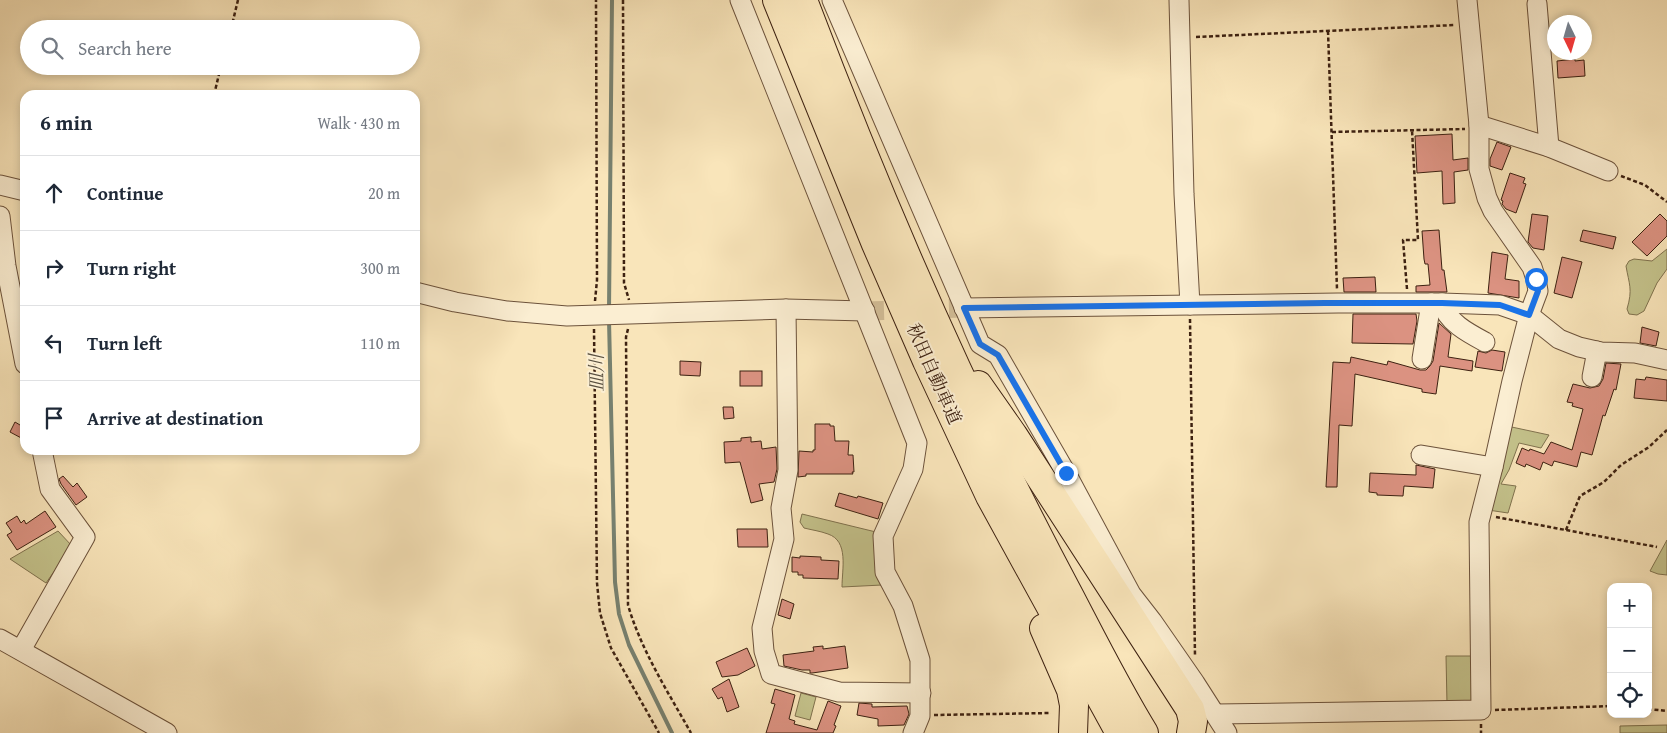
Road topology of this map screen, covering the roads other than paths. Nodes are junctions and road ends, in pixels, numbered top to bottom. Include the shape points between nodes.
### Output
1 (740, 0) edge
2 (777, 0) edge
3 (803, 0) edge
4 (832, 0) edge
5 (1179, 0) edge
6 (1467, 0) edge
7 (1537, 4) dead end
8 (1479, 126) junction
9 (1549, 147) junction
10 (1608, 171) road end
11 (0, 185) edge
12 (20, 190) edge
13 (0, 216) edge
14 (420, 293) edge
15 (1436, 303) junction
16 (1190, 305) junction
17 (964, 308) junction
18 (786, 309) junction
19 (865, 311) junction
20 (1529, 315) junction
21 (937, 327) junction
22 (20, 338) edge
23 (1485, 342) dead end
24 (1597, 351) junction
25 (1422, 359) dead end
26 (1667, 360) edge
27 (1592, 377) dead end
28 (43, 455) edge
29 (1421, 455) dead end
30 (1493, 468) junction
31 (990, 496) junction
32 (0, 639) edge
33 (21, 650) junction
34 (920, 693) junction
35 (1216, 714) junction
36 (167, 733) edge
37 (913, 733) edge
38 (1073, 733) edge
39 (1120, 733) edge
40 (1144, 733) edge
41 (1191, 733) edge
42 (1227, 733) edge

1 - 19 street
2 - 31 highway, 秋田自動車道 via 876,244
3 - 21 highway, 秋田自動車道
4 - 17 street
5 - 16 street
6 - 8 street
7 - 9 street
8 - 9 street
8 - 20 street via 1479,169 1487,198 1532,266 1536,279 1538,291
9 - 10 street
11 - 12 street
13 - 22 street
14 - 18 street via 507,311 567,316
15 - 16 street
15 - 20 street via 1500,305
15 - 23 street via 1471,335
15 - 25 street
16 - 17 street
17 - 35 street via 980,344 998,355 1131,594
18 - 19 street
18 - 34 street via 788,470 781,508 784,539 762,628 771,674 839,692
19 - 34 street via 917,443 913,469 883,536 885,572 902,606 920,660
20 - 24 street via 1558,339
20 - 30 street
21 - 40 highway, 秋田自動車道 via 1026,516
21 - 41 highway via 1014,435 1190,708
24 - 26 street via 1635,353
24 - 27 street
28 - 33 street via 50,489 84,537
29 - 30 street
30 - 35 street via 1479,522 1481,710
31 - 38 highway via 1071,690
31 - 39 highway, 秋田自動車道
32 - 33 street
33 - 36 street
34 - 37 street via 920,716
35 - 42 street

